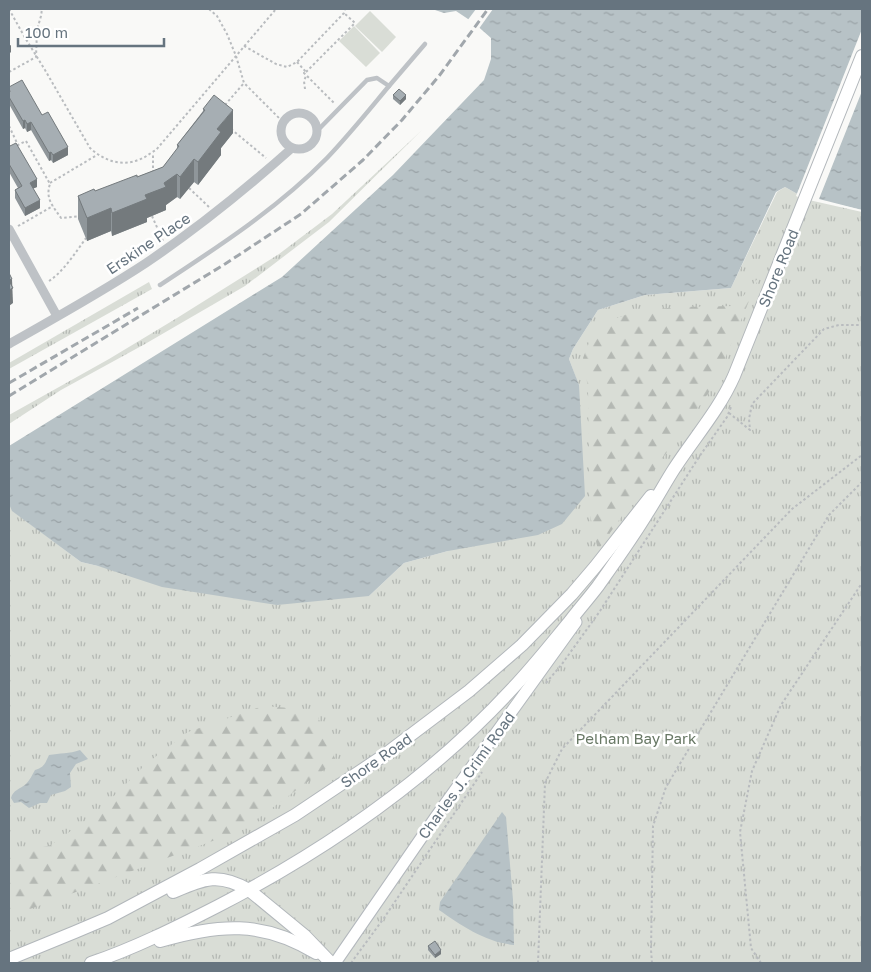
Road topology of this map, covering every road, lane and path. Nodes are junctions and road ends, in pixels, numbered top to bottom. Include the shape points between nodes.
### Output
1 (9, 9) edge
2 (42, 9) edge
3 (211, 9) edge
4 (276, 9) edge
5 (345, 9) edge
6 (344, 13) junction
7 (426, 44) dead end
8 (244, 46) junction
9 (236, 56) junction
10 (862, 56) edge
11 (36, 58) junction
12 (297, 62) junction
13 (9, 72) edge
14 (306, 72) junction
15 (306, 76) junction
16 (244, 83) junction
17 (389, 86) junction
18 (304, 89) dead end
19 (340, 108) junction
20 (221, 110) edge
21 (283, 122) junction
22 (9, 126) edge
23 (230, 128) edge
24 (317, 131) junction
25 (292, 148) junction
26 (153, 152) junction
27 (97, 155) junction
28 (274, 164) junction
29 (152, 176) edge
30 (50, 184) junction
31 (189, 188) dead end
32 (53, 206) junction
33 (215, 213) junction
34 (84, 215) edge
35 (152, 216) dead end
36 (9, 230) edge
37 (86, 238) dead end
38 (166, 249) junction
39 (160, 285) dead end
40 (40, 286) junction
41 (57, 316) junction
42 (862, 325) edge
43 (9, 344) edge
44 (729, 413) dead end
45 (862, 456) edge
46 (674, 469) junction
47 (862, 482) edge
48 (862, 583) edge
49 (597, 587) junction
50 (249, 890) junction
51 (108, 918) junction
52 (117, 954) junction
53 (9, 959) edge
54 (91, 963) edge
55 (330, 963) edge
56 (335, 963) edge
57 (538, 963) edge
58 (652, 963) edge
59 (761, 963) edge

1 - 11 path
2 - 11 path
3 - 9 path
4 - 8 path
5 - 6 path
6 - 12 path
6 - 14 path via 355,23
7 - 17 lane
8 - 9 path
8 - 12 path via 276,64 287,67
9 - 16 path
9 - 26 path
10 - 46 main road, Shore Road via 730,386
11 - 13 path
11 - 27 path
12 - 14 path
14 - 15 path
15 - 18 path
15 - 19 path
16 - 20 path
16 - 21 path
17 - 19 lane via 380,79 372,78
17 - 39 lane via 299,184 260,216
19 - 24 lane
21 - 24 street via 290,115 304,114 313,119
21 - 25 street via 282,137
22 - 30 path via 18,144 26,141
23 - 28 path
24 - 25 street, Erskine Place via 308,147
25 - 28 street, Erskine Place
26 - 27 path via 127,163
26 - 29 path
27 - 30 path
28 - 33 street, Erskine Place
30 - 32 path via 49,199
31 - 33 path
32 - 34 path via 61,218
32 - 36 path
33 - 38 street, Erskine Place
35 - 38 path
36 - 40 street
37 - 40 path via 54,277
38 - 41 street, Erskine Place
40 - 41 street
41 - 43 street, Erskine Place
42 - 44 path via 824,329 752,404 748,419 750,430
45 - 57 path via 792,509 562,749 545,783
46 - 49 main road, Shore Road via 648,514
46 - 51 main road, Shore Road via 572,594 522,646 469,691 325,796 233,851
47 - 58 path via 829,515 666,787 653,826
48 - 59 path via 781,705 752,771 740,832 751,948
49 - 50 main road, Shore Road via 512,689 442,756 394,796 336,837
49 - 56 main road, Charles J. Crimi Road via 580,616
50 - 51 main road via 228,880 213,878
50 - 52 main road, Shore Road
50 - 55 main road via 305,936
51 - 53 main road, Shore Road
52 - 54 main road, Shore Road
52 - 55 main road via 196,931 237,928 278,936 303,946

